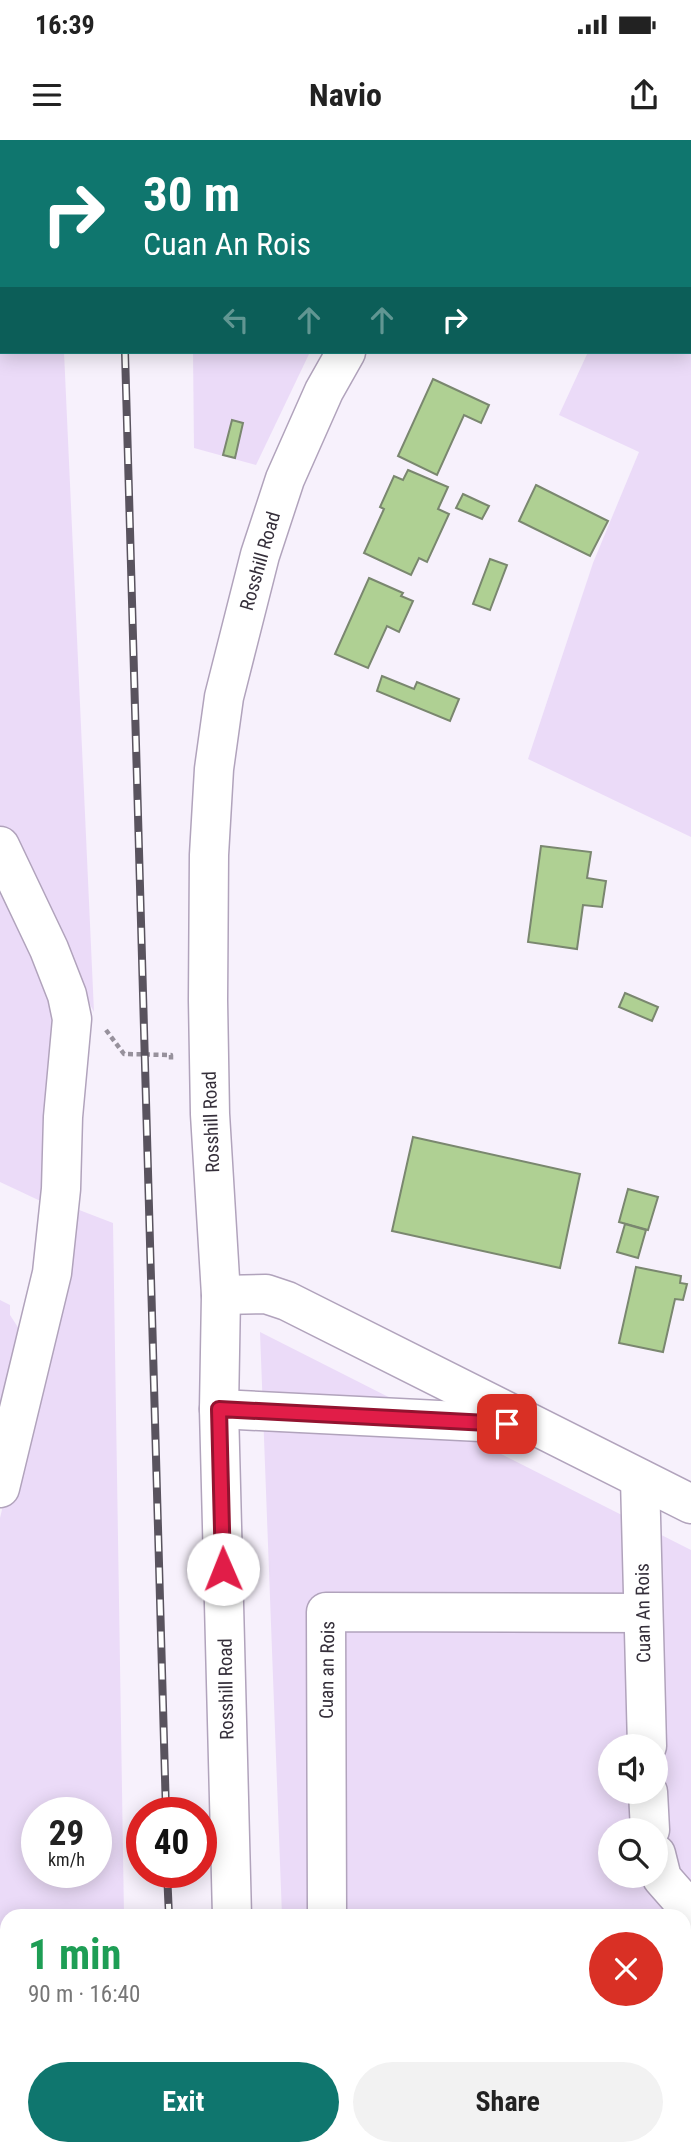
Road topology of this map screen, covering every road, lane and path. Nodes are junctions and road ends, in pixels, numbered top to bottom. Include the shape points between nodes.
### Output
1 (345, 354) edge
2 (0, 846) edge
3 (72, 1019) junction
4 (172, 1067) dead end
5 (220, 1295) junction
6 (219, 1409) junction
7 (534, 1425) junction
8 (640, 1479) junction
9 (0, 1488) edge
10 (691, 1504) edge
11 (643, 1613) junction
12 (647, 1734) edge
13 (668, 1885) edge
14 (232, 1909) edge
15 (327, 1909) edge
16 (689, 1909) edge

1 - 5 street, Rosshill Road via 285,479 264,542 224,697 214,769 208,1000
2 - 3 street via 49,949
3 - 4 path via 98,1020 124,1054 171,1055
3 - 9 street via 52,1273
5 - 6 street, Rosshill Road
5 - 7 street via 266,1294 287,1301
6 - 7 street
6 - 14 street, Rosshill Road
7 - 8 street
8 - 10 street
8 - 11 street, Cuan An Rois
11 - 12 street, Cuan An Rois
11 - 15 street, Cuan an Rois via 326,1612
13 - 16 street

